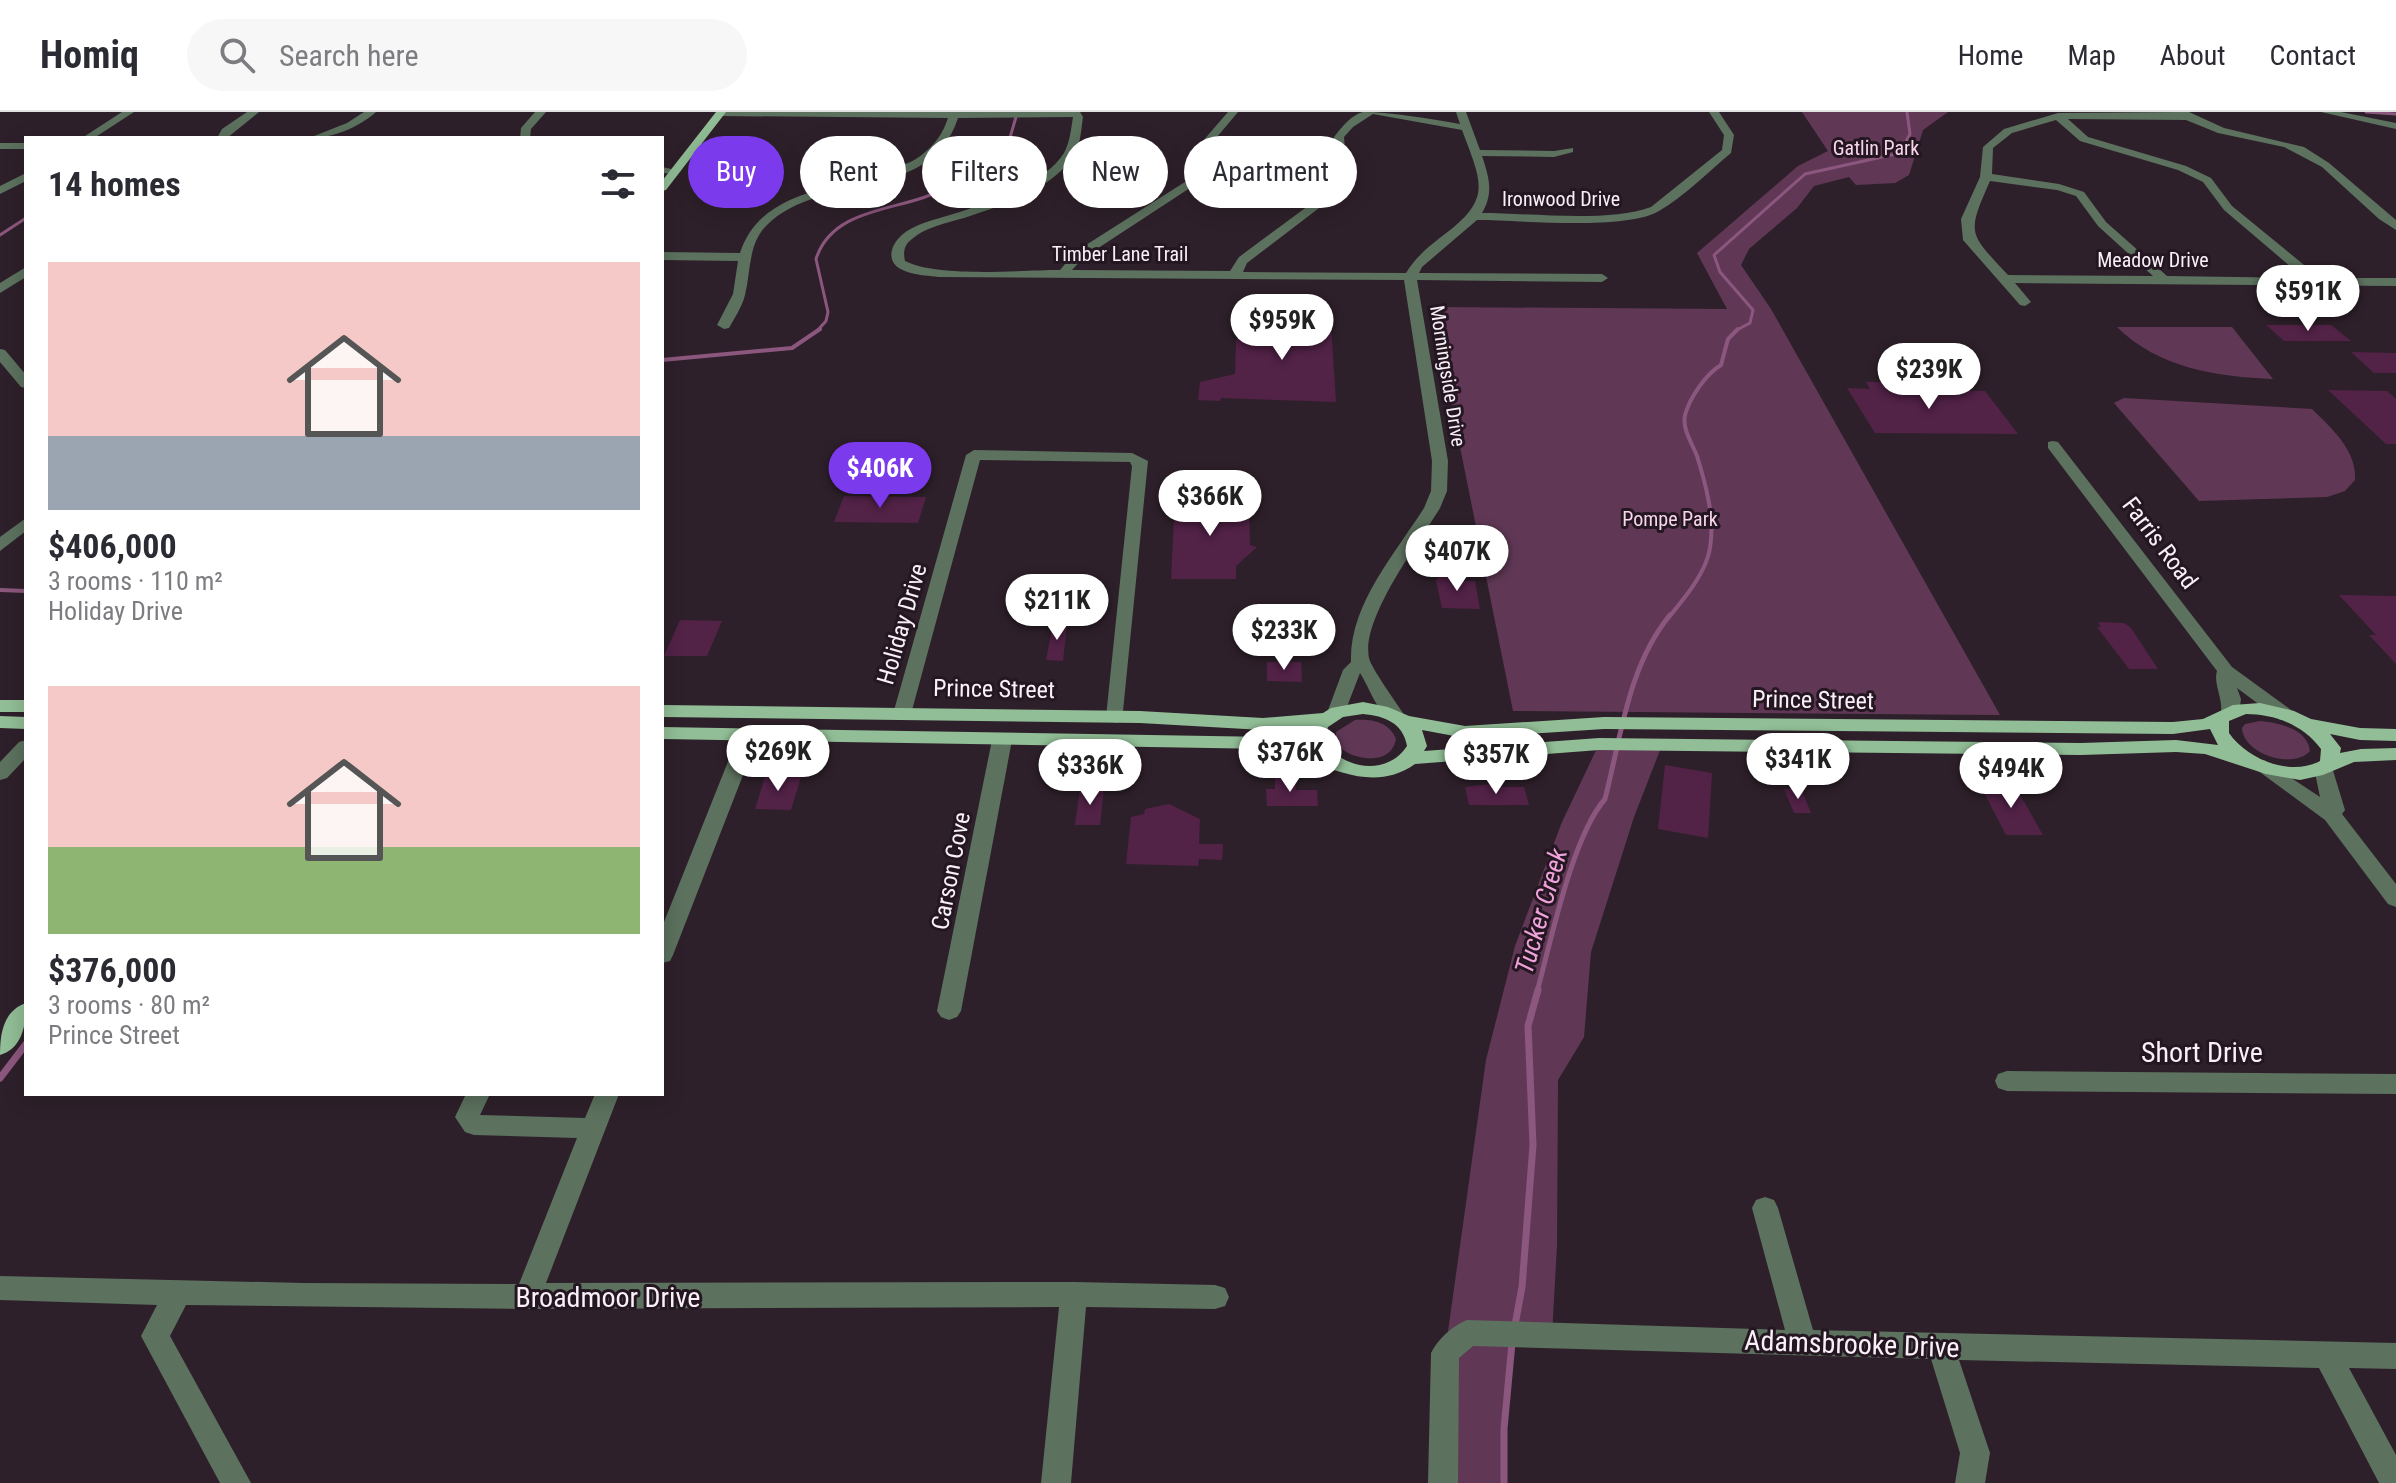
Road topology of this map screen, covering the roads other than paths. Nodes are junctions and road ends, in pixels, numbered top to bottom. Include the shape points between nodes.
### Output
1 (129, 112) edge
2 (254, 112) edge
3 (371, 112) edge
4 (541, 112) edge
5 (1074, 112) edge
6 (1233, 112) edge
7 (1369, 112) edge
8 (1376, 112) edge
9 (1461, 112) edge
10 (1714, 112) edge
11 (2326, 112) edge
12 (721, 113) edge
13 (836, 113) edge
14 (854, 113) edge
15 (955, 113) edge
16 (2185, 114) edge
17 (2058, 116) junction
18 (2396, 126) edge
19 (1466, 128) junction
20 (90, 136) edge
21 (223, 136) edge
22 (320, 136) edge
23 (525, 136) edge
24 (0, 146) edge
25 (24, 146) edge
26 (1569, 150) dead end
27 (1474, 153) junction
28 (906, 166) edge
29 (664, 170) edge
30 (676, 171) junction
31 (24, 177) edge
32 (1986, 177) junction
33 (664, 186) edge
34 (0, 191) edge
35 (800, 204) edge
36 (2380, 215) junction
37 (2396, 215) edge
38 (1473, 216) junction
39 (2396, 226) edge
40 (664, 256) edge
41 (744, 257) junction
42 (1065, 273) junction
43 (1236, 275) junction
44 (1410, 277) junction
45 (1602, 278) dead end
46 (2006, 279) junction
47 (13, 280) edge
48 (2164, 280) junction
49 (2316, 281) junction
50 (2396, 282) edge
51 (0, 289) edge
52 (2025, 302) dead end
53 (724, 325) dead end
54 (0, 353) edge
55 (24, 382) edge
56 (2053, 445) dead end
57 (24, 526) edge
58 (0, 527) edge
59 (0, 546) edge
60 (1360, 663) junction
61 (2226, 671) junction
62 (0, 706) edge
63 (24, 706) edge
64 (664, 711) edge
65 (879, 713) junction
66 (902, 714) junction
67 (1330, 716) junction
68 (2225, 716) junction
69 (1090, 717) junction
70 (1115, 717) junction
71 (1400, 718) junction
72 (2294, 719) junction
73 (0, 722) edge
74 (24, 723) edge
75 (664, 733) edge
76 (749, 734) junction
77 (782, 735) junction
78 (2396, 735) edge
79 (1002, 740) junction
80 (1030, 741) junction
81 (24, 748) edge
82 (2396, 754) edge
83 (1411, 758) junction
84 (1326, 759) junction
85 (2256, 763) junction
86 (2327, 766) junction
87 (0, 774) edge
88 (2332, 815) junction
89 (2396, 899) edge
90 (664, 950) edge
91 (949, 1011) dead end
92 (24, 1015) edge
93 (0, 1046) edge
94 (2007, 1081) dead end
95 (2396, 1084) edge
96 (477, 1096) edge
97 (606, 1096) edge
98 (594, 1128) junction
99 (1765, 1208) dead end
100 (0, 1288) edge
101 (1074, 1294) junction
102 (177, 1295) junction
103 (527, 1297) junction
104 (1215, 1297) dead end
105 (1802, 1341) junction
106 (1941, 1348) junction
107 (2327, 1355) junction
108 (2396, 1356) edge
109 (236, 1483) edge
110 (1056, 1483) edge
111 (1443, 1483) edge
112 (1970, 1483) edge
113 (2395, 1483) edge

1 - 20 street
2 - 21 street
3 - 22 street
4 - 23 street
5 - 15 street
5 - 42 street, Timber Lane Trail via 1078,118 1072,145 1053,170 990,204 912,232 896,257 903,266 929,273
6 - 42 street via 1207,142 1202,167 1192,182 1079,255
7 - 43 street via 1339,137 1339,187 1243,260
8 - 19 street
9 - 19 street
10 - 38 street, Ironwood Drive via 1729,135 1727,151 1649,213 1613,218
11 - 18 street
12 - 13 street
12 - 30 main road
13 - 14 street
14 - 15 street
15 - 28 street via 938,147
16 - 17 street
16 - 36 street via 2211,127 2298,148 2328,165
17 - 32 street via 2008,131 1988,147
17 - 49 street via 2084,139 2207,180 2228,208
19 - 27 street
24 - 25 street
26 - 27 street
27 - 38 street via 1485,194
29 - 30 street
30 - 33 main road
31 - 34 street
32 - 46 street via 1967,219 1969,240
32 - 48 street via 2080,194 2102,224
35 - 41 street via 759,226
36 - 37 street
36 - 39 street
38 - 44 street, Morningside Drive via 1420,260
40 - 41 street
41 - 53 street via 737,301
42 - 43 street, Timber Lane Trail
43 - 44 street, Timber Lane Trail
44 - 45 street, Timber Lane Trail
44 - 60 street, Morningside Drive via 1440,461 1439,491 1366,615 1359,638
46 - 48 street, Meadow Drive
46 - 52 street
47 - 51 street
48 - 49 street, Meadow Drive
49 - 50 street, Meadow Drive
54 - 55 street
56 - 61 street, Farris Road
57 - 58 street
57 - 59 street
60 - 67 street, Morningside Drive
60 - 71 street
61 - 68 street via 2232,699
61 - 72 street, Farris Road
62 - 63 main road
64 - 65 main road, Prince Street
65 - 66 main road, Prince Street
65 - 76 main road via 853,721 773,722
66 - 69 main road, Prince Street
66 - 70 street, Holiday Drive via 974,455 1136,459 1140,466
66 - 77 main road via 864,727 799,727
67 - 70 main road, Prince Street via 1263,724
67 - 71 main road via 1363,708
67 - 84 main road via 1316,730 1315,742
68 - 71 main road, Prince Street via 2173,728 1604,723 1465,732
68 - 72 main road, Prince Street via 2258,709
68 - 85 main road via 2218,727 2222,739
69 - 70 main road, Prince Street
69 - 79 main road via 1072,726 1015,728
70 - 80 main road via 1101,730 1037,734
71 - 83 main road via 1417,739
72 - 78 main road via 2337,731
72 - 86 main road via 2327,741 2333,754
73 - 74 main road
75 - 76 main road
76 - 77 main road
76 - 90 street
77 - 79 main road
79 - 80 main road
79 - 91 street, Carson Cove
80 - 84 main road via 1269,743
81 - 87 street
82 - 86 main road via 2357,755
83 - 84 main road via 1393,768 1366,772
83 - 85 main road, Prince Street via 1599,744 2176,746 2205,748
85 - 86 main road, Prince Street via 2295,773
85 - 88 street
86 - 88 street
88 - 89 street
92 - 93 main road
94 - 95 street, Short Drive
96 - 98 street via 467,1117 474,1125
97 - 98 street
98 - 103 street
99 - 105 street
100 - 102 street, Broadmoor Drive
101 - 103 street, Broadmoor Drive
101 - 104 street, Broadmoor Drive
101 - 110 street
102 - 103 street, Broadmoor Drive
102 - 109 street via 155,1336
105 - 106 street, Adamsbrooke Drive
105 - 111 street, Adamsbrooke Drive via 1467,1333 1445,1353
106 - 107 street, Adamsbrooke Drive
106 - 112 street via 1975,1453
107 - 108 street, Adamsbrooke Drive
107 - 113 street

